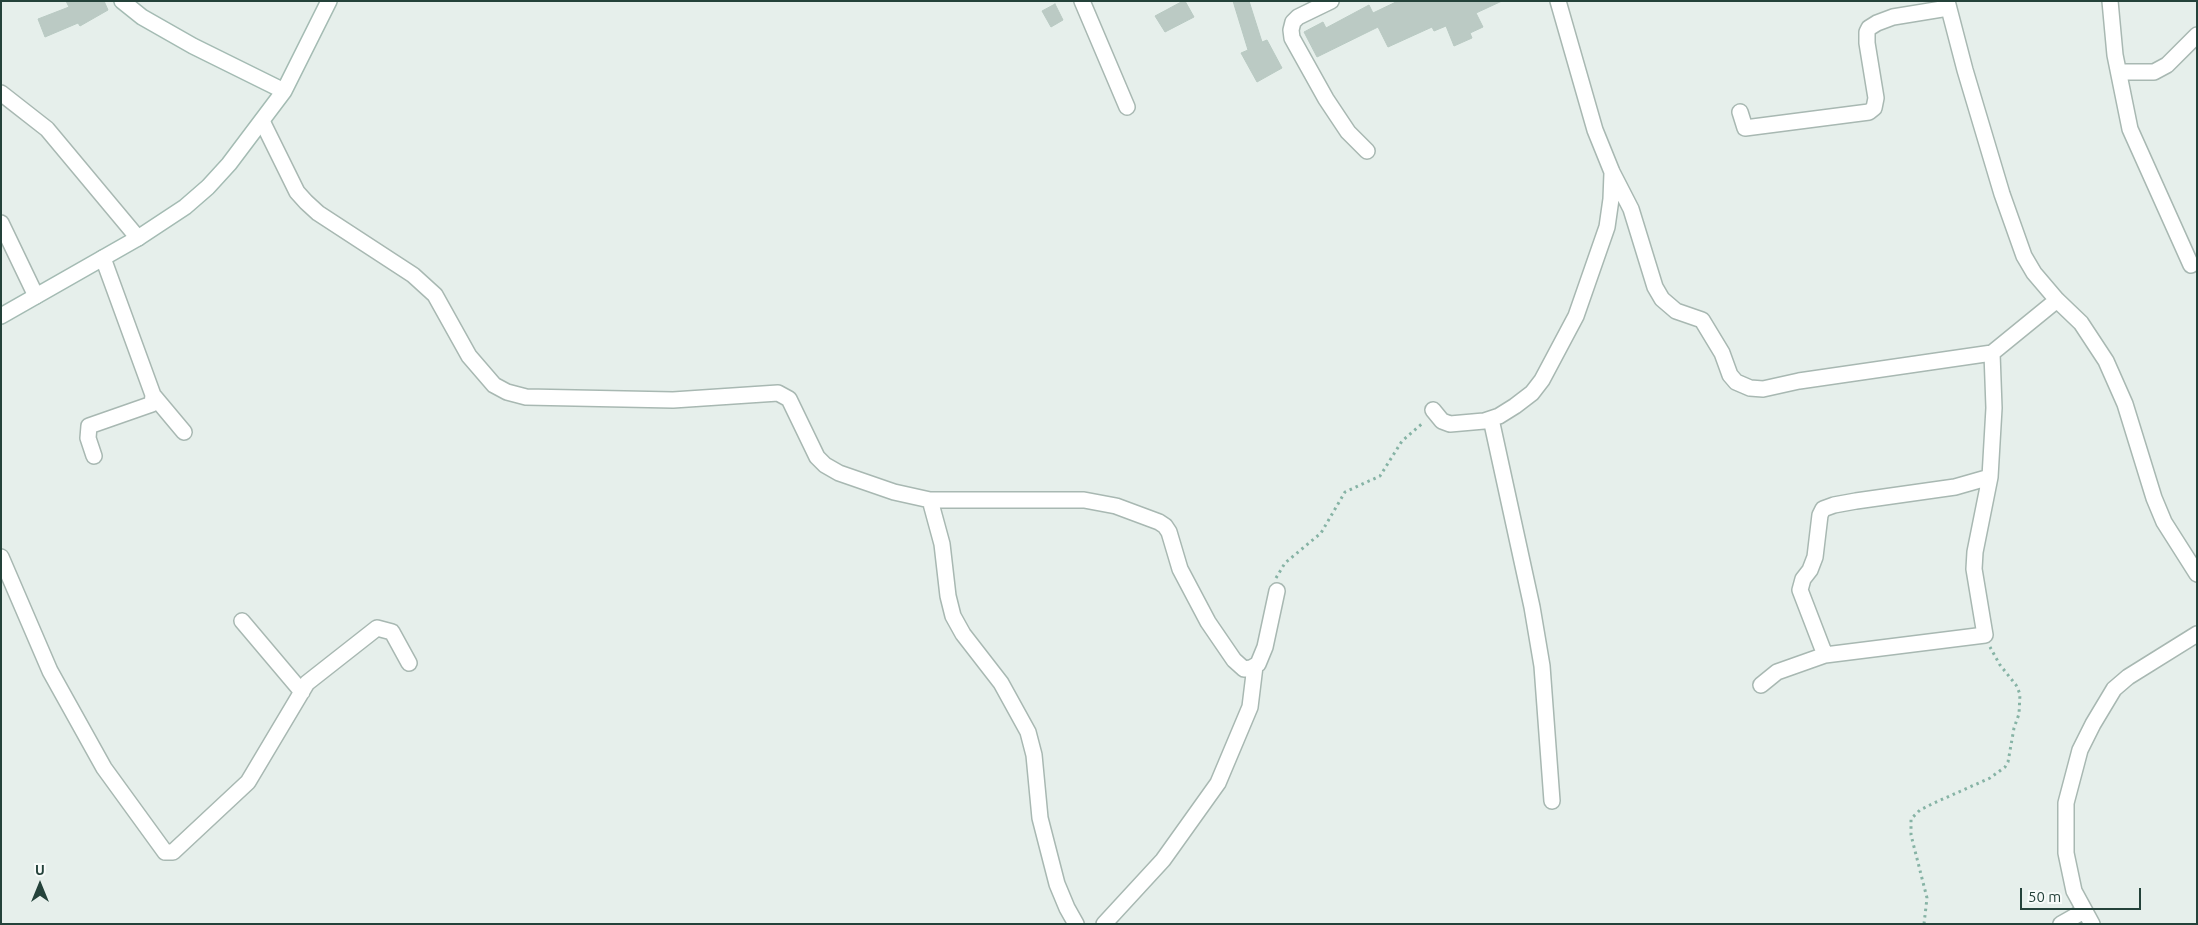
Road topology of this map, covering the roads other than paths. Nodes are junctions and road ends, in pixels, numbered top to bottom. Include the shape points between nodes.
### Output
1 (122, 1) edge
2 (329, 1) edge
3 (1082, 1) edge
4 (1331, 1) edge
5 (1558, 1) edge
6 (2110, 1) edge
7 (1948, 5) edge
8 (2197, 35) edge
9 (2120, 72) junction
10 (284, 91) junction
11 (1, 93) edge
12 (1128, 107) dead end
13 (1740, 112) dead end
14 (262, 121) junction
15 (1367, 151) dead end
16 (1612, 172) junction
17 (1, 223) edge
18 (138, 238) junction
19 (103, 258) junction
20 (2191, 265) dead end
21 (36, 296) junction
22 (2057, 300) junction
23 (1, 316) edge
24 (1992, 353) junction
25 (153, 395) junction
26 (1433, 410) road end
27 (1491, 419) junction
28 (184, 432) dead end
29 (94, 456) dead end
30 (1990, 477) junction
31 (930, 500) junction
32 (1, 557) edge
33 (2197, 574) edge
34 (1276, 591) road end
35 (242, 621) dead end
36 (2197, 634) edge
37 (1825, 655) junction
38 (409, 663) dead end
39 (1255, 666) junction
40 (1761, 685) dead end
41 (302, 692) junction
42 (1552, 801) dead end
43 (2088, 918) edge
44 (1076, 924) edge
45 (1104, 924) edge
46 (2061, 924) edge

1 - 10 street via 142,17 193,46
2 - 10 street
3 - 12 street
4 - 15 street via 1298,17 1293,22 1292,38 1331,107 1348,132
5 - 16 street via 1595,130
6 - 9 street via 2115,55
7 - 13 street via 1877,22 1867,32 1876,98 1874,108 1869,112 1746,128
7 - 22 street via 2014,231 2034,273
8 - 9 street via 2167,65 2154,72
9 - 20 street via 2130,129
10 - 14 street
11 - 18 street via 47,129
14 - 18 street via 208,187 185,207
14 - 31 street via 297,192 318,213 413,275 434,295 469,356 494,385 526,397 691,400 778,393 789,399 817,458 825,465 894,492
16 - 24 street via 1631,209 1655,287 1662,299 1676,311 1702,320 1730,375 1742,385 1763,389
16 - 27 street via 1607,227 1576,316 1555,359 1532,393
17 - 21 street
18 - 19 street
19 - 21 street
19 - 25 street
21 - 23 street
22 - 24 street
22 - 33 street via 2081,324 2106,361 2125,404 2164,522
24 - 30 street via 1994,408
25 - 28 street
25 - 29 street via 152,404 89,426 88,438
26 - 27 street via 1442,421 1450,424
27 - 42 street via 1542,666
30 - 37 street via 1974,569 1985,635
30 - 37 street via 1955,487 1856,500 1823,509 1815,557 1800,590
31 - 39 street via 1084,500 1116,506 1162,524 1168,532 1180,569 1216,635 1241,667
31 - 44 street via 942,544 953,616 1001,683 1028,732 1034,755 1040,818 1057,884
32 - 41 street via 50,671 104,768 165,852 173,852 248,782
34 - 39 street via 1264,647
35 - 41 street
36 - 43 street via 2114,689 2080,750 2066,802 2064,823 2070,876
37 - 40 street via 1777,672
38 - 41 street via 392,632 377,628 307,683
39 - 45 street via 1250,707 1218,783 1164,860
43 - 46 street

